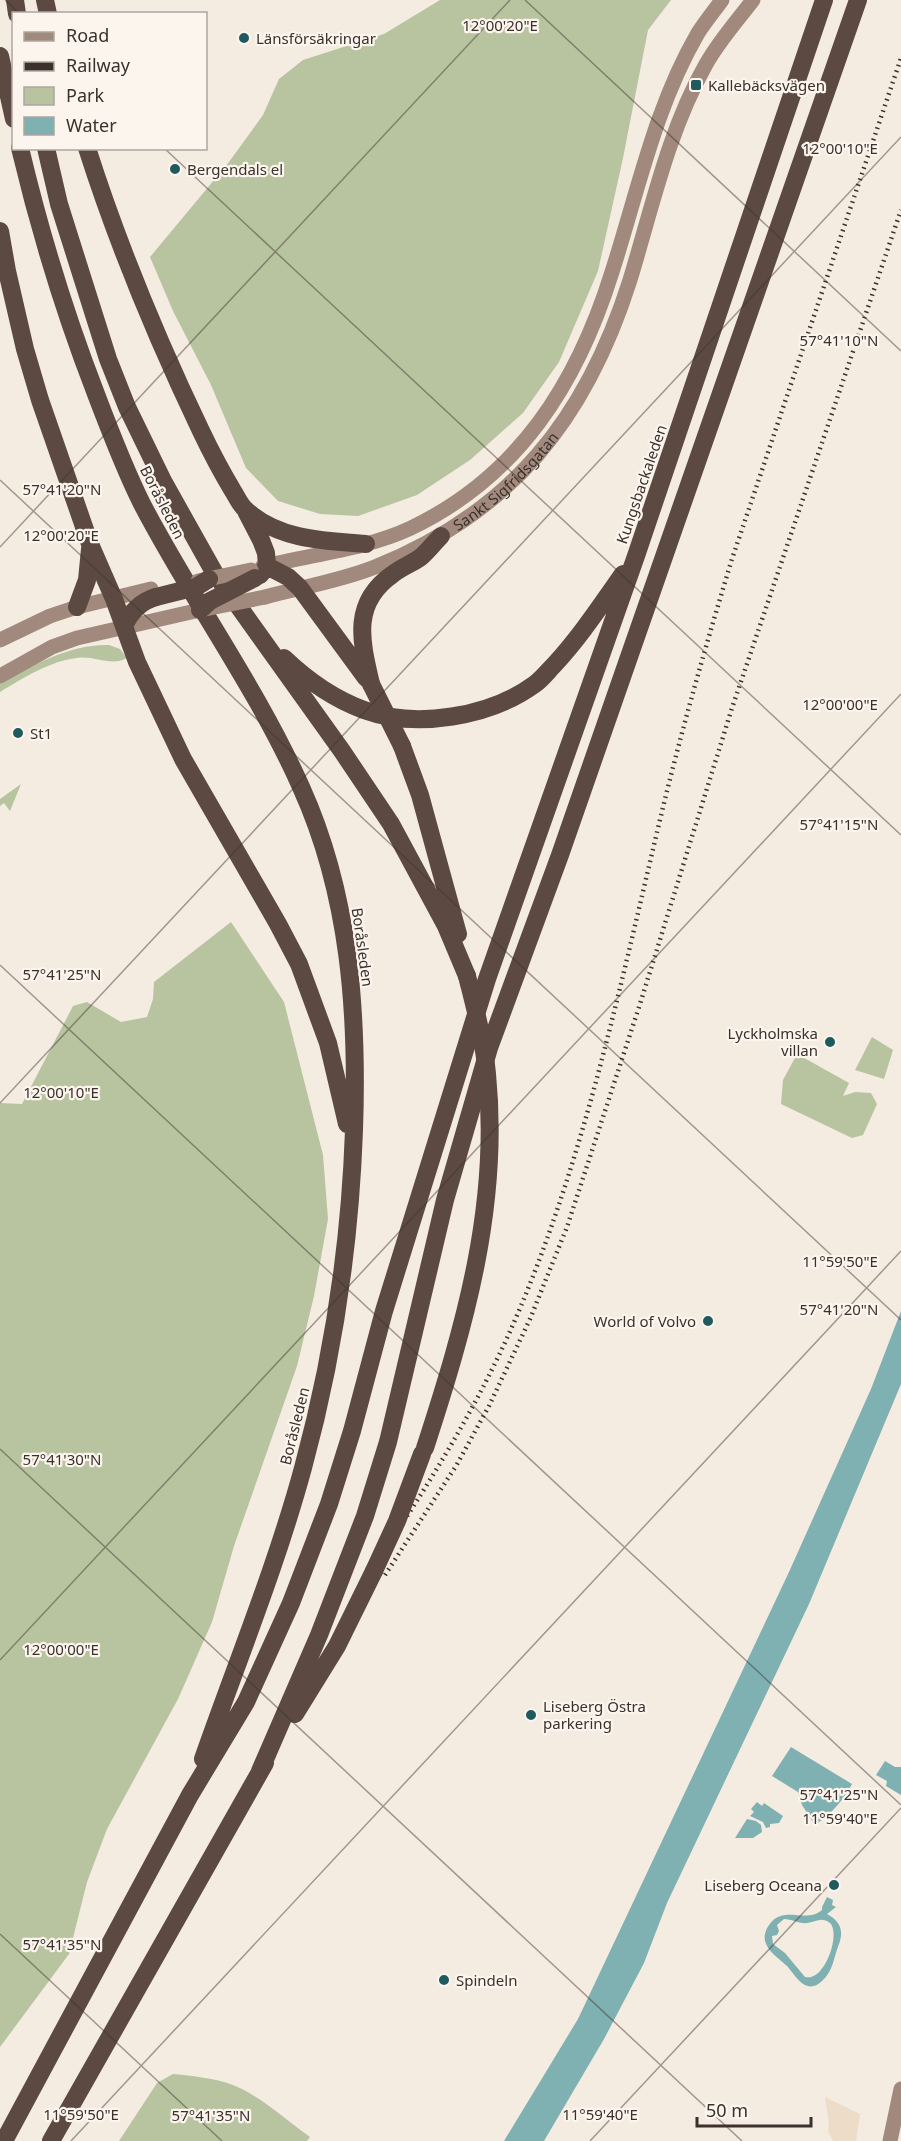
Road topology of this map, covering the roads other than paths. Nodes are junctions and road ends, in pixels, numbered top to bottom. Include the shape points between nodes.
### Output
1 (722, 0) edge
2 (753, 0) edge
3 (824, 0) edge
4 (858, 0) edge
5 (0, 56) edge
6 (12, 110) edge
7 (21, 150) edge
8 (46, 150) edge
9 (88, 150) edge
10 (0, 231) edge
11 (245, 510) junction
12 (441, 536) junction
13 (90, 544) junction
14 (366, 544) junction
15 (636, 556) junction
16 (258, 571) junction
17 (209, 579) joint
18 (300, 588) junction
19 (154, 593) junction
20 (114, 599) junction
21 (77, 607) junction
22 (200, 610) junction
23 (124, 626) junction
24 (257, 632) junction
25 (0, 640) edge
26 (0, 676) edge
27 (371, 684) junction
28 (453, 930) junction
29 (353, 1154) junction
30 (260, 1771) junction
31 (190, 1795) junction
32 (901, 2089) edge
33 (4, 2141) edge
34 (51, 2141) edge
35 (890, 2141) edge

1 - 14 main road, Sankt Sigfridsgatan via 690,47 667,99 599,310 565,386 549,411 508,460 480,485 411,528
2 - 12 main road, Sankt Sigfridsgatan via 705,65 690,98 630,281 580,397 520,475
3 - 15 highway, Kungsbackaleden
4 - 30 highway via 489,1048 445,1200 388,1442 365,1516
5 - 6 highway
7 - 29 highway, Boråsleden via 52,267 114,442 165,546 273,727 324,847 348,951 353,1008
8 - 24 highway, Boråsleden via 85,289 127,407 214,572
9 - 11 highway via 121,247 175,376 217,464
10 - 13 highway via 28,359
11 - 14 highway via 288,534
11 - 16 highway via 266,553
12 - 18 main road, Sankt Sigfridsgatan via 375,567
12 - 27 highway via 422,556 392,574 367,603 361,634
13 - 20 highway
13 - 21 highway via 87,580
14 - 16 main road, Sankt Sigfridsgatan
15 - 24 highway via 578,636 536,683 511,699 445,718 410,718 365,711 326,692
15 - 31 highway, Kungsbackaleden via 487,979 329,1504 257,1679
16 - 17 main road, Sankt Sigfridsgatan, bridge
16 - 18 highway via 288,576
16 - 22 highway, bridge
17 - 19 highway, bridge via 196,587
18 - 22 main road, Sankt Sigfridsgatan, bridge
18 - 27 highway
19 - 20 main road
19 - 23 highway via 134,610
20 - 21 main road
20 - 23 highway
21 - 25 main road
22 - 23 main road, Sankt Sigfridsgatan
23 - 26 main road, Sankt Sigfridsgatan via 52,646
23 - 29 highway via 136,662 183,759 299,964 340,1088
24 - 28 highway, Boråsleden via 391,824
27 - 28 highway, bridge via 402,746 420,795
28 - 30 highway, Boråsleden, bridge via 479,1023 490,1126 482,1233 459,1342 416,1472 374,1571 337,1646
29 - 31 highway, Boråsleden via 336,1317 303,1469
30 - 34 highway
31 - 33 highway
32 - 35 main road

